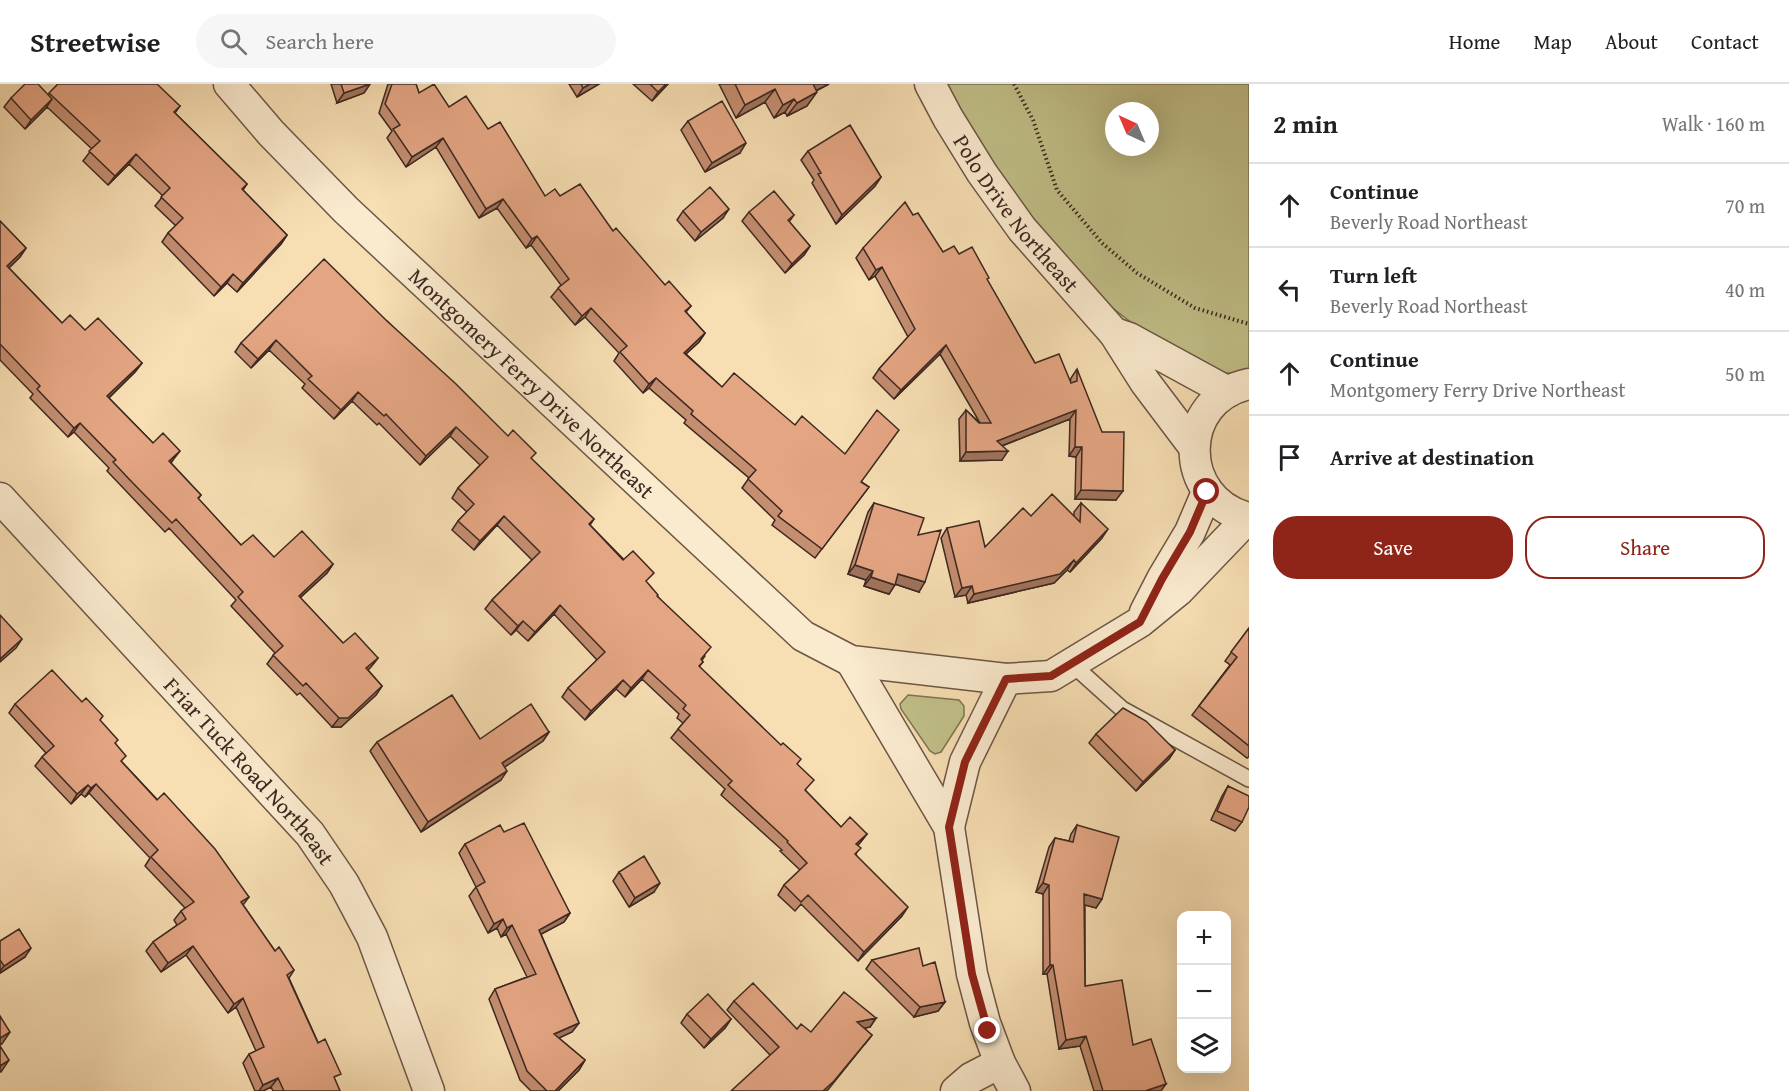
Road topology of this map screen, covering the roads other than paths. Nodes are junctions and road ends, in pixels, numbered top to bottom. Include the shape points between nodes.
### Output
1 (230, 84) edge
2 (930, 84) edge
3 (1114, 333) junction
4 (1238, 388) edge
5 (1194, 447) junction
6 (1207, 492) junction
7 (0, 498) edge
8 (1248, 518) edge
9 (1140, 622) junction
10 (851, 661) junction
11 (1072, 664) junction
12 (1006, 679) junction
13 (1249, 779) edge
14 (949, 827) junction
15 (1000, 1063) junction
16 (429, 1091) edge
17 (956, 1091) edge
18 (1015, 1091) edge

1 - 10 street, Montgomery Ferry Drive Northeast via 271,133 346,210 795,628
2 - 3 street, Polo Drive Northeast via 982,173 1022,229
3 - 4 street, Polo Drive Northeast
3 - 5 street, Polo Drive Northeast
4 - 5 street via 1211,406 1199,425
5 - 6 street via 1196,471
6 - 8 street via 1225,508
6 - 9 street via 1190,532
7 - 16 street, Friar Tuck Road Northeast via 310,834 344,884 372,937
8 - 9 street, Montgomery Ferry Drive Northeast via 1178,591
9 - 11 street, Montgomery Ferry Drive Northeast
10 - 12 street, Montgomery Ferry Drive Northeast
10 - 14 street
11 - 12 street, Montgomery Ferry Drive Northeast via 1051,676
11 - 13 lane via 1122,709
12 - 14 street via 965,762
14 - 15 street via 972,974
15 - 17 street
15 - 18 street

